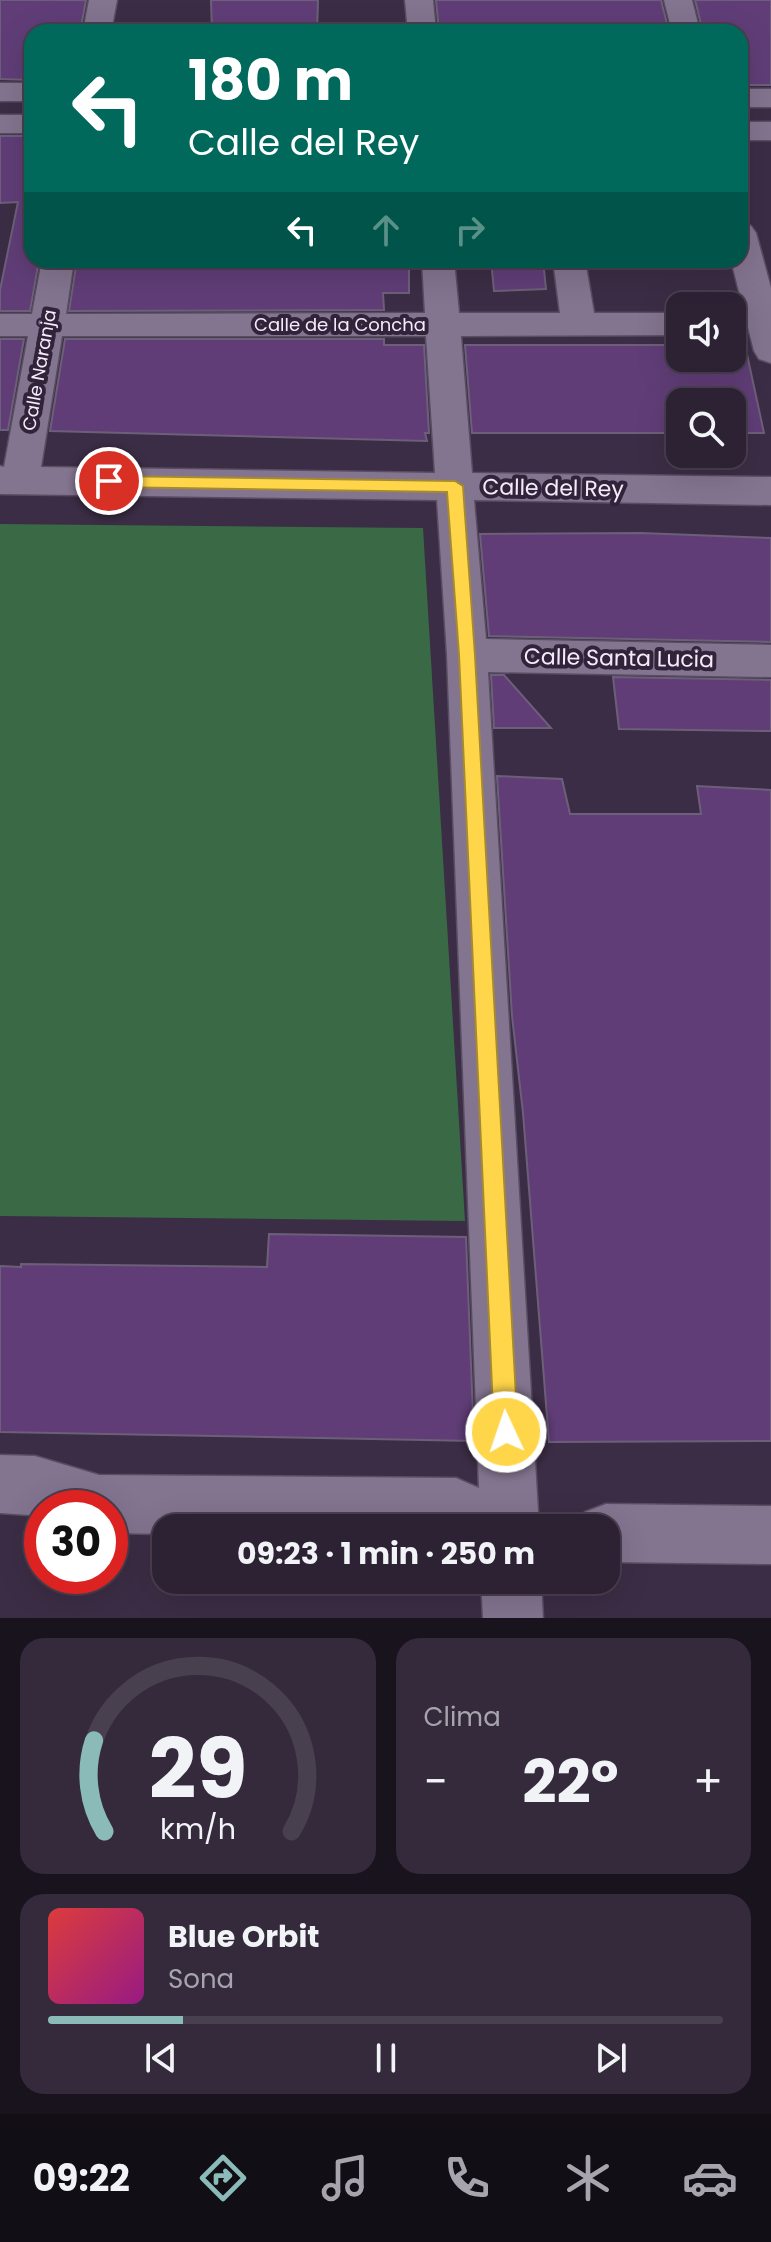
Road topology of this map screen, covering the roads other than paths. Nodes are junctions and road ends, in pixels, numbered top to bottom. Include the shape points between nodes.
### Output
1 (103, 0) edge
2 (419, 0) edge
3 (678, 0) edge
4 (98, 24) edge
5 (421, 24) edge
6 (684, 24) edge
7 (0, 92) edge
8 (24, 92) edge
9 (748, 98) edge
10 (771, 98) edge
11 (0, 124) edge
12 (24, 124) edge
13 (748, 131) edge
14 (771, 131) edge
15 (57, 268) edge
16 (439, 268) edge
17 (570, 268) edge
18 (746, 268) edge
19 (443, 324) junction
20 (579, 324) junction
21 (666, 324) edge
22 (0, 325) edge
23 (47, 325) junction
24 (756, 333) edge
25 (10, 480) edge
26 (455, 486) junction
27 (771, 491) edge
28 (467, 655) junction
29 (771, 661) edge
30 (0, 1484) edge
31 (471, 1514) edge
32 (509, 1514) edge
33 (620, 1533) edge
34 (771, 1535) edge

1 - 4 street
2 - 5 street
3 - 6 street
7 - 8 street
9 - 10 street
11 - 12 street
13 - 14 street
15 - 23 street, Calle Naranja
16 - 19 street
17 - 20 street
18 - 24 street
19 - 20 street, Calle de la Concha
19 - 23 street, Calle de la Concha
19 - 26 street
20 - 21 street, Calle de la Concha
22 - 23 street, Calle de la Concha
23 - 25 street, Calle Naranja
25 - 26 street, Calle del Rey
26 - 27 street, Calle del Rey
26 - 28 street
28 - 29 street, Calle Santa Lucia
28 - 32 street
30 - 31 street via 35,1485 99,1504 456,1507
33 - 34 street

